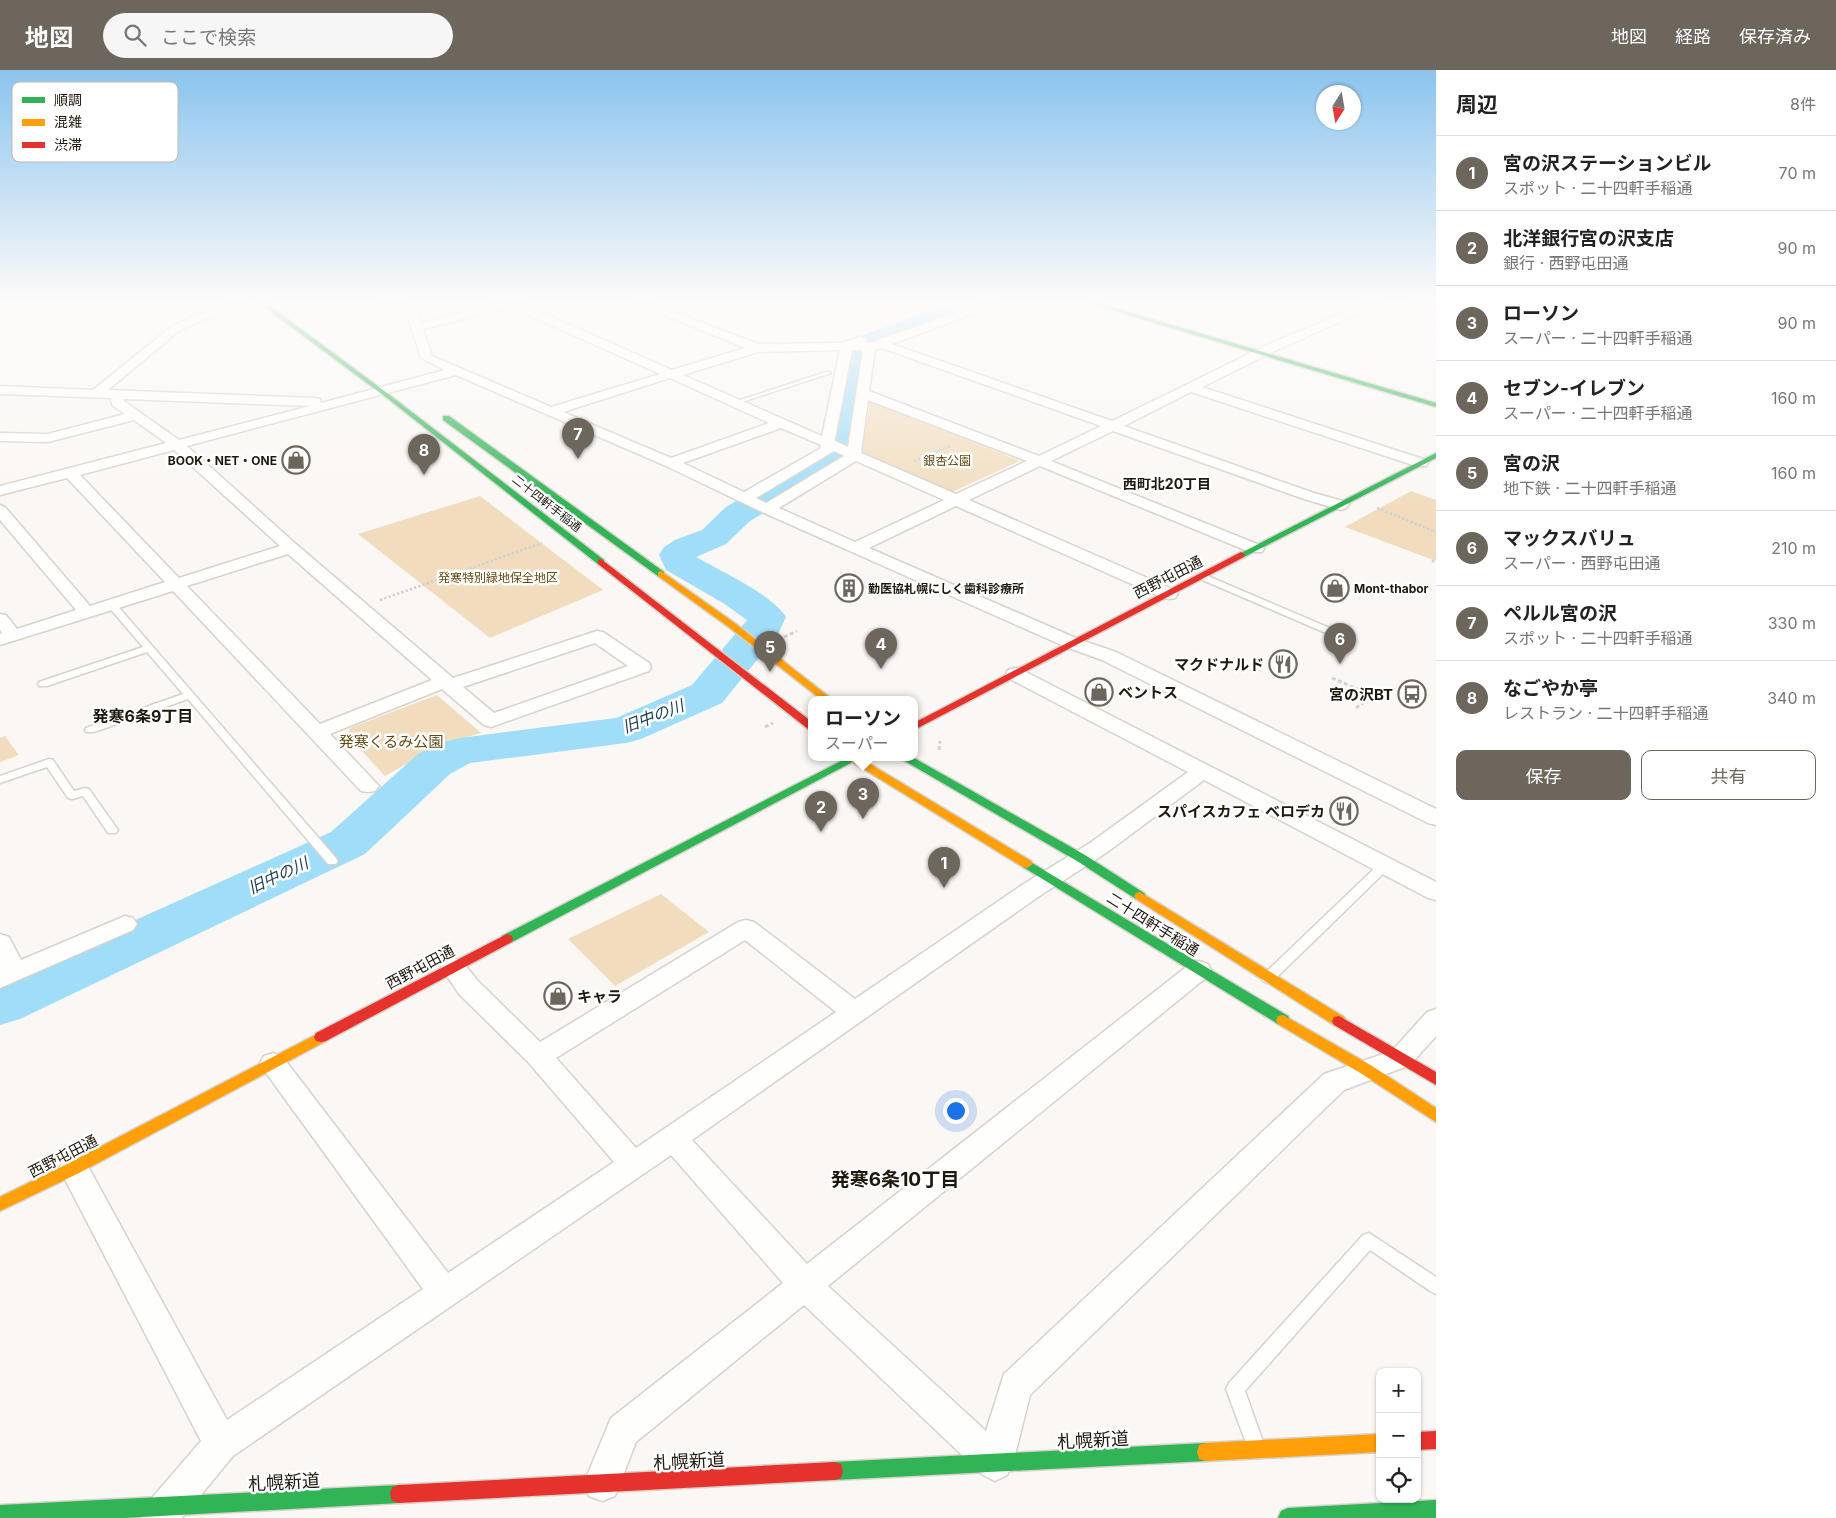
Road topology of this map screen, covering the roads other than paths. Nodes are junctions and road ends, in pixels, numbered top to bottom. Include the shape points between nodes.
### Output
1 (124, 371) edge
2 (353, 371) edge
3 (458, 371) joint
4 (663, 371) edge
5 (682, 371) edge
6 (845, 371) edge
7 (866, 371) edge
8 (952, 371) edge
9 (1227, 371) edge
10 (1319, 371) edge
11 (828, 373) dead end
12 (671, 374) junction
13 (398, 382) junction
14 (1191, 388) junction
15 (0, 390) edge
16 (380, 391) junction
17 (98, 392) junction
18 (863, 393) junction
19 (118, 394) junction
20 (418, 397) dead end
21 (337, 402) junction
22 (734, 403) junction
23 (1436, 405) edge
24 (434, 409) dead end
25 (551, 410) junction
26 (134, 416) junction
27 (781, 423) junction
28 (1115, 425) junction
29 (0, 437) edge
30 (177, 445) junction
31 (830, 445) junction
32 (851, 454) junction
33 (1436, 455) edge
34 (1040, 461) junction
35 (671, 463) junction
36 (1421, 463) junction
37 (70, 473) junction
38 (0, 491) edge
39 (956, 500) junction
40 (756, 504) junction
41 (1341, 505) junction
42 (0, 510) edge
43 (291, 548) junction
44 (854, 548) junction
45 (1256, 549) junction
46 (1203, 577) junction
47 (176, 584) junction
48 (1169, 594) junction
49 (112, 605) junction
50 (87, 613) junction
51 (0, 618) edge
52 (1336, 634) dead end
53 (7, 638) edge
54 (1072, 643) junction
55 (149, 648) junction
56 (1015, 674) junction
57 (448, 683) junction
58 (42, 684) dead end
59 (190, 696) junction
60 (823, 696) edge
61 (808, 724) edge
62 (918, 725) edge
63 (90, 730) dead end
64 (317, 732) junction
65 (848, 761) edge
66 (859, 761) edge
67 (912, 761) edge
68 (1202, 772) junction
69 (0, 780) edge
70 (368, 786) dead end
71 (1436, 818) edge
72 (112, 830) dead end
73 (320, 847) joint
74 (1081, 858) junction
75 (332, 861) dead end
76 (1384, 866) junction
77 (1050, 878) junction
78 (1436, 892) edge
79 (125, 924) dead end
80 (0, 943) edge
81 (452, 967) junction
82 (1199, 970) junction
83 (8, 975) edge
84 (1268, 978) junction
85 (854, 1012) junction
86 (1436, 1019) edge
87 (538, 1056) junction
88 (1401, 1058) junction
89 (273, 1063) junction
90 (1367, 1070) junction
91 (1436, 1079) edge
92 (1436, 1116) edge
93 (673, 1138) junction
94 (633, 1164) junction
95 (74, 1168) junction
96 (0, 1204) edge
97 (805, 1285) junction
98 (1436, 1286) edge
99 (444, 1292) junction
100 (1436, 1440) edge
101 (1421, 1441) edge
102 (1376, 1443) edge
103 (221, 1444) junction
104 (1257, 1449) junction
105 (995, 1463) junction
106 (602, 1483) junction
107 (1436, 1510) edge
108 (165, 1512) edge
109 (0, 1515) edge
110 (1288, 1518) edge

1 - 17 street
2 - 16 main road, 二十四軒手稲通
3 - 13 street
3 - 25 street
4 - 12 street
5 - 12 street
6 - 31 street
7 - 18 street
8 - 28 street
9 - 14 street
10 - 23 main road
11 - 22 lane
12 - 22 street
12 - 25 street
13 - 16 street
13 - 20 main road
14 - 28 street
14 - 36 street
15 - 17 street
16 - 21 street
16 - 61 main road, 二十四軒手稲通
17 - 19 street
18 - 32 street
18 - 34 street
19 - 21 street
19 - 26 street via 116,402
21 - 30 street
22 - 27 street
24 - 60 main road, 二十四軒手稲通 via 733,626
25 - 35 street
26 - 29 street via 48,438
26 - 30 street
27 - 31 street
27 - 35 street
28 - 34 street
28 - 41 street
30 - 37 street
30 - 43 street
31 - 32 street
31 - 40 street via 828,450
32 - 39 street
32 - 40 street via 851,458
33 - 36 main road, 西野屯田通
34 - 39 street
34 - 45 street
35 - 40 street
36 - 41 main road, 西野屯田通
37 - 38 street
37 - 47 street
39 - 44 street
39 - 48 street
40 - 44 street
41 - 45 main road, 西野屯田通
42 - 50 street
43 - 47 street
43 - 57 street
44 - 54 street
45 - 46 main road, 西野屯田通
46 - 48 main road, 西野屯田通
46 - 52 lane
47 - 49 street
47 - 64 street
48 - 54 main road, 西野屯田通
49 - 50 street
49 - 55 lane
50 - 53 street
51 - 53 street
54 - 56 main road, 西野屯田通
54 - 71 street via 1109,656
55 - 58 lane
55 - 59 lane
56 - 62 main road, 西野屯田通
56 - 68 street
57 - 57 street via 596,636 642,668 492,721
57 - 64 street
59 - 63 lane
59 - 73 lane
64 - 70 street
65 - 81 main road, 西野屯田通
66 - 77 main road, 二十四軒手稲通
67 - 74 main road, 二十四軒手稲通
68 - 74 street
68 - 76 street
69 - 72 lane via 49,762 72,796 85,791
73 - 75 lane
74 - 77 street
74 - 84 main road, 二十四軒手稲通
76 - 78 street
76 - 84 lane
77 - 82 main road, 二十四軒手稲通
77 - 85 street
79 - 83 street
80 - 83 street
81 - 87 street
81 - 89 main road, 西野屯田通
82 - 90 main road, 二十四軒手稲通
82 - 97 street
84 - 88 main road, 二十四軒手稲通
85 - 87 street via 746,928
85 - 93 street
86 - 88 street
87 - 94 street
88 - 90 street
88 - 91 main road, 二十四軒手稲通
89 - 95 main road, 西野屯田通
89 - 99 street
90 - 92 main road, 二十四軒手稲通
90 - 105 street via 1334,1082 1016,1386
93 - 94 street
93 - 97 street
94 - 99 street
95 - 96 main road, 西野屯田通
95 - 103 street
97 - 105 street
97 - 106 street via 623,1430
98 - 104 lane via 1369,1240 1235,1389
99 - 103 street
100 - 101 main road
102 - 104 main road, 札幌新道
103 - 108 street
104 - 105 main road, 札幌新道
105 - 106 main road, 札幌新道
106 - 108 main road, 札幌新道
107 - 110 main road
108 - 109 main road, 札幌新道

